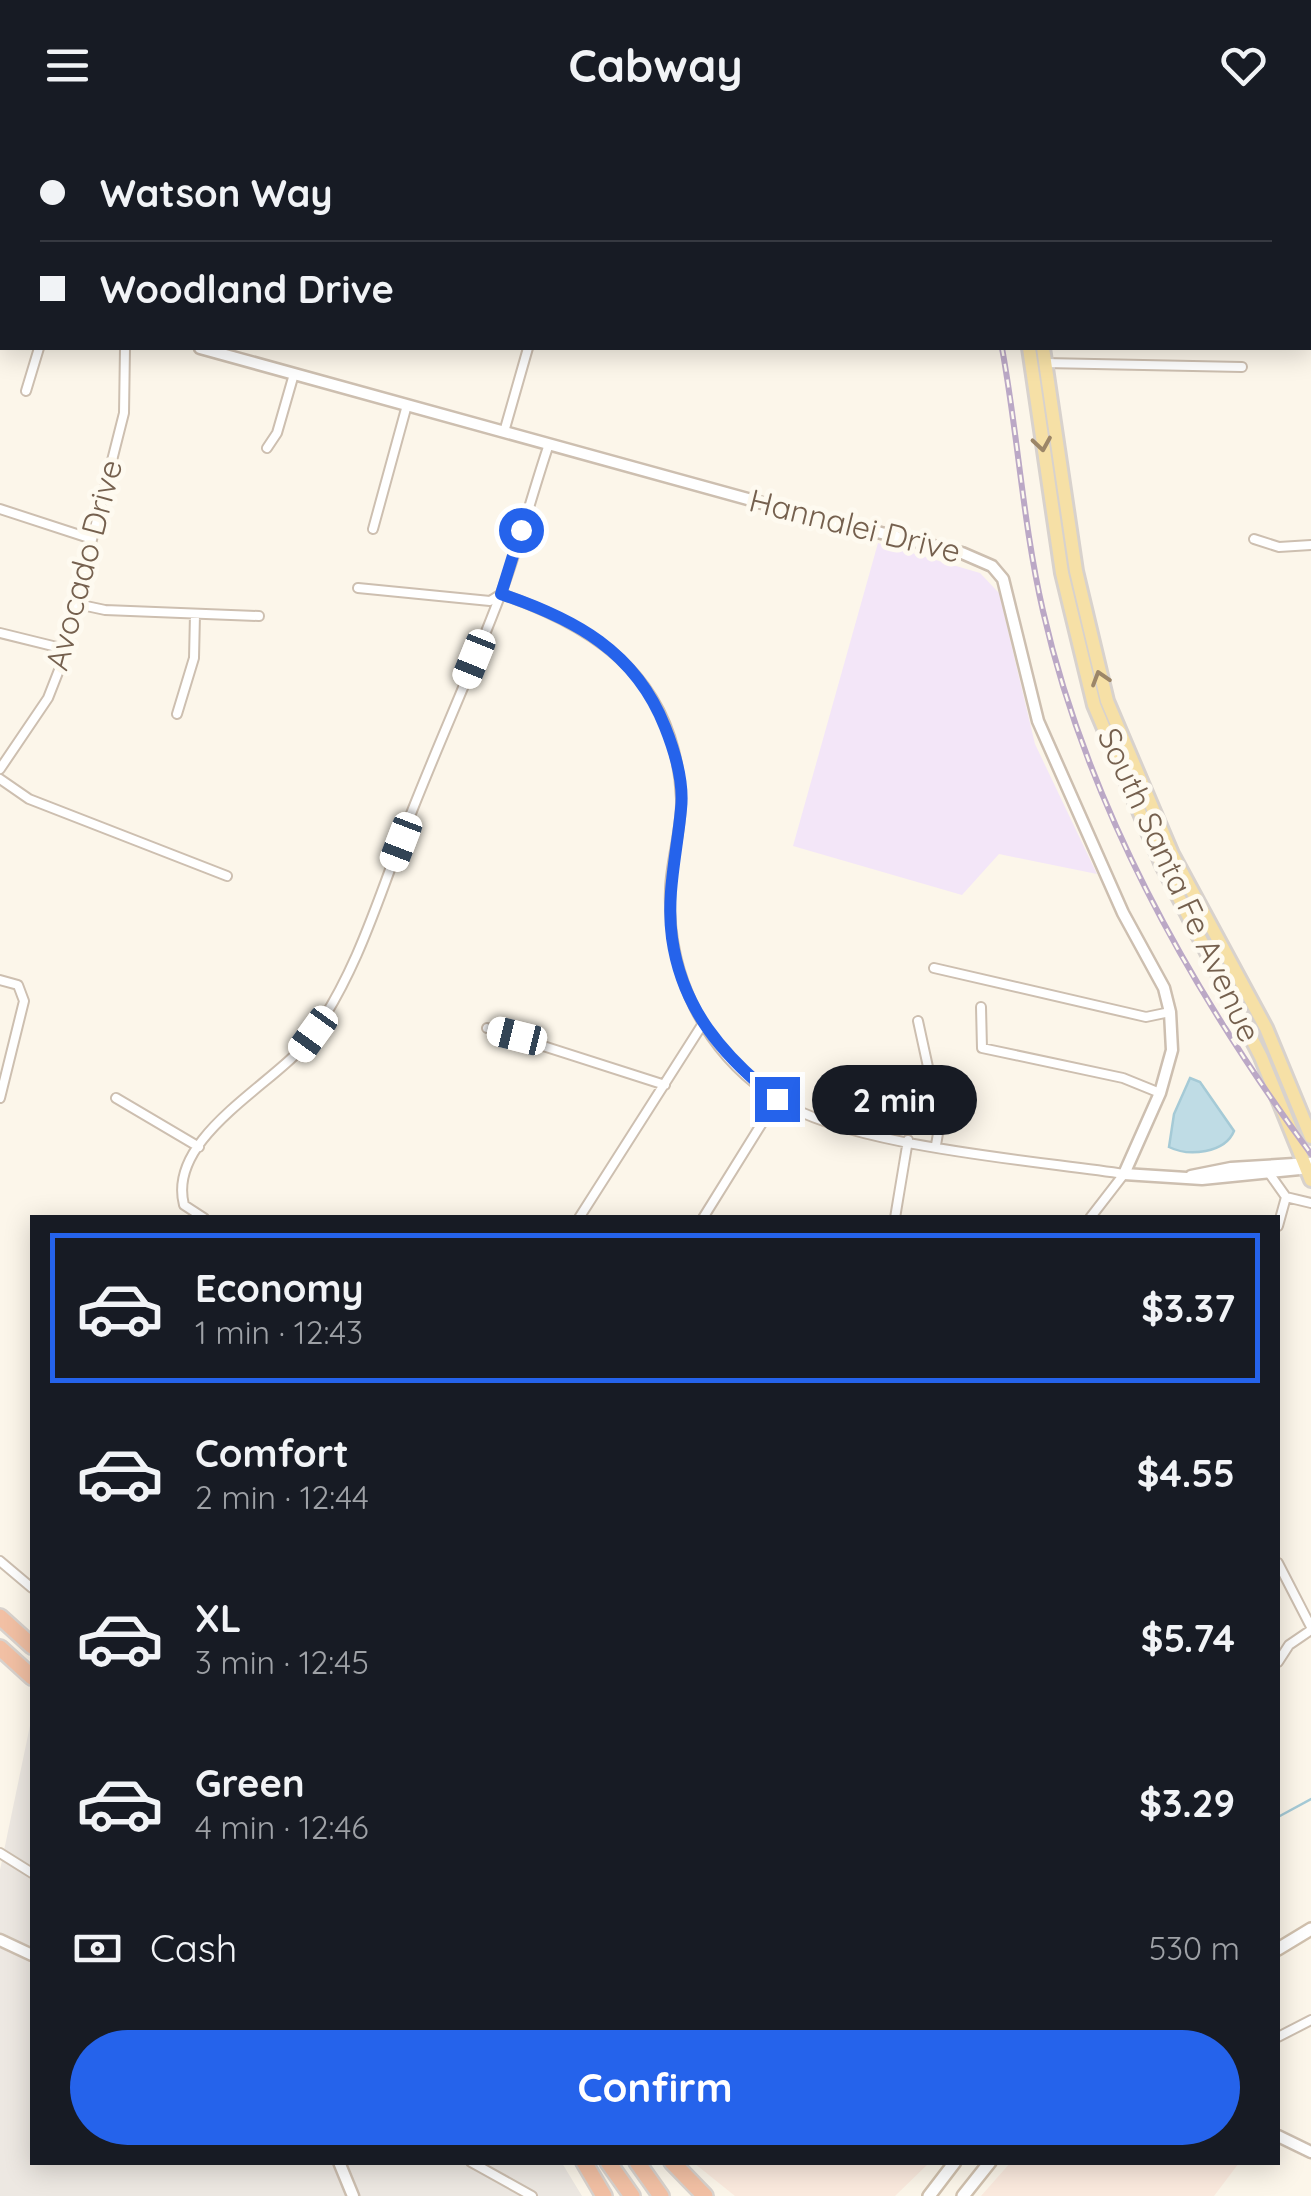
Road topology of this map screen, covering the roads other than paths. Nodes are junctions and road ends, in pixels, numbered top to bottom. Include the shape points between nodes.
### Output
1 (37, 350) edge
2 (125, 350) edge
3 (207, 350) edge
4 (527, 350) edge
5 (1029, 350) edge
6 (1043, 350) edge
7 (1045, 363) junction
8 (1242, 367) dead end
9 (294, 374) junction
10 (26, 391) dead end
11 (407, 405) junction
12 (504, 432) junction
13 (549, 444) junction
14 (267, 448) dead end
15 (0, 509) edge
16 (373, 529) dead end
17 (1254, 539) dead end
18 (92, 540) junction
19 (1311, 544) edge
20 (358, 588) dead end
21 (501, 594) junction
22 (77, 604) junction
23 (195, 614) junction
24 (259, 616) dead end
25 (0, 633) edge
26 (64, 650) junction
27 (177, 714) dead end
28 (0, 745) edge
29 (13, 749) junction
30 (0, 769) edge
31 (0, 778) edge
32 (227, 876) dead end
33 (934, 968) dead end
34 (0, 980) edge
35 (1226, 988) junction
36 (981, 1007) dead end
37 (1170, 1012) junction
38 (918, 1021) dead end
39 (702, 1025) junction
40 (487, 1028) dead end
41 (665, 1084) junction
42 (1160, 1093) junction
43 (0, 1098) edge
44 (116, 1098) dead end
45 (777, 1099) junction
46 (1311, 1137) edge
47 (908, 1140) junction
48 (936, 1145) junction
49 (199, 1147) junction
50 (1311, 1148) edge
51 (1308, 1168) edge
52 (1124, 1174) junction
53 (1269, 1174) junction
54 (1192, 1176) junction
55 (1286, 1197) junction
56 (1311, 1203) edge
57 (199, 1215) edge
58 (581, 1215) edge
59 (705, 1215) edge
60 (896, 1215) edge
61 (1092, 1215) edge
62 (1280, 1219) edge
63 (0, 1561) edge
64 (1280, 1567) edge
65 (30, 1586) edge
66 (0, 1616) edge
67 (1311, 1628) edge
68 (30, 1644) edge
69 (0, 1648) edge
70 (1280, 1659) edge
71 (30, 1674) edge
72 (1, 1848) edge
73 (30, 1871) edge
74 (1311, 1929) edge
75 (0, 1940) edge
76 (1280, 1949) edge
77 (30, 1954) edge
78 (1311, 2020) edge
79 (1280, 2036) edge
80 (1280, 2137) edge
81 (1311, 2152) edge
82 (340, 2165) edge
83 (476, 2165) edge
84 (586, 2165) edge
85 (610, 2165) edge
86 (639, 2165) edge
87 (675, 2165) edge
88 (953, 2165) edge
89 (988, 2165) edge
90 (353, 2196) edge
91 (532, 2196) edge
92 (604, 2196) edge
93 (632, 2196) edge
94 (661, 2196) edge
95 (706, 2196) edge
96 (929, 2196) edge
97 (963, 2196) edge

1 - 10 street
2 - 18 street, Avocado Drive via 124,414
3 - 9 street, Hannalei Drive
4 - 12 street
5 -> 35 main road, South Santa Fe Avenue via 1084,674 1162,864
6 - 7 main road, South Santa Fe Avenue
7 - 8 street
46 -> 7 main road, South Santa Fe Avenue via 1266,1028 1174,859 1107,701 1076,571
9 - 11 street, Hannalei Drive
9 - 14 street
11 - 12 street, Hannalei Drive
11 - 16 street
12 - 13 street, Hannalei Drive
13 - 21 street
13 - 37 street, Hannalei Drive via 992,566 1003,578 1038,722
15 - 18 street
17 - 19 street via 1278,548
18 - 22 street, Avocado Drive
20 - 21 street via 490,601
21 - 39 street via 576,623 607,644 641,678 657,706 681,794 670,887 672,938
21 - 49 street via 347,980 300,1052 242,1098
22 - 23 street
22 - 26 street, Avocado Drive
23 - 24 street
23 - 27 street via 194,658
25 - 26 street
26 - 29 street, Avocado Drive via 48,698
28 - 29 street
29 - 30 street, Avocado Drive
31 - 32 street via 30,799
33 - 37 street via 1146,1017
34 - 43 street via 18,984 24,1001
35 - 50 main road via 1254,1018
35 - 51 main road, South Santa Fe Avenue
36 - 42 street via 982,1048 1123,1078
37 - 42 street, Hannalei Drive via 1172,1050
38 - 48 street via 940,1122
39 - 41 street
39 - 45 street via 732,1064
40 - 41 street
41 - 58 street
42 - 52 street, Hannalei Drive
44 - 49 street
45 - 47 street via 814,1118
45 - 59 street
47 - 48 street
47 - 60 street
48 - 52 street
49 - 57 street via 180,1192 184,1205
51 - 53 street
51 - 54 street
52 - 54 street
52 - 61 street
53 - 54 street
53 - 55 street
55 - 56 street
55 - 62 street
63 - 65 street
64 - 67 street
66 - 68 highway
67 - 70 street
69 - 71 highway
72 - 73 street
74 - 76 main road
75 - 77 street
78 - 79 street
80 - 81 street
82 - 90 street
83 - 91 street
84 - 92 highway
85 - 93 highway
86 - 94 highway
87 - 95 highway
88 - 96 main road
89 - 97 main road

